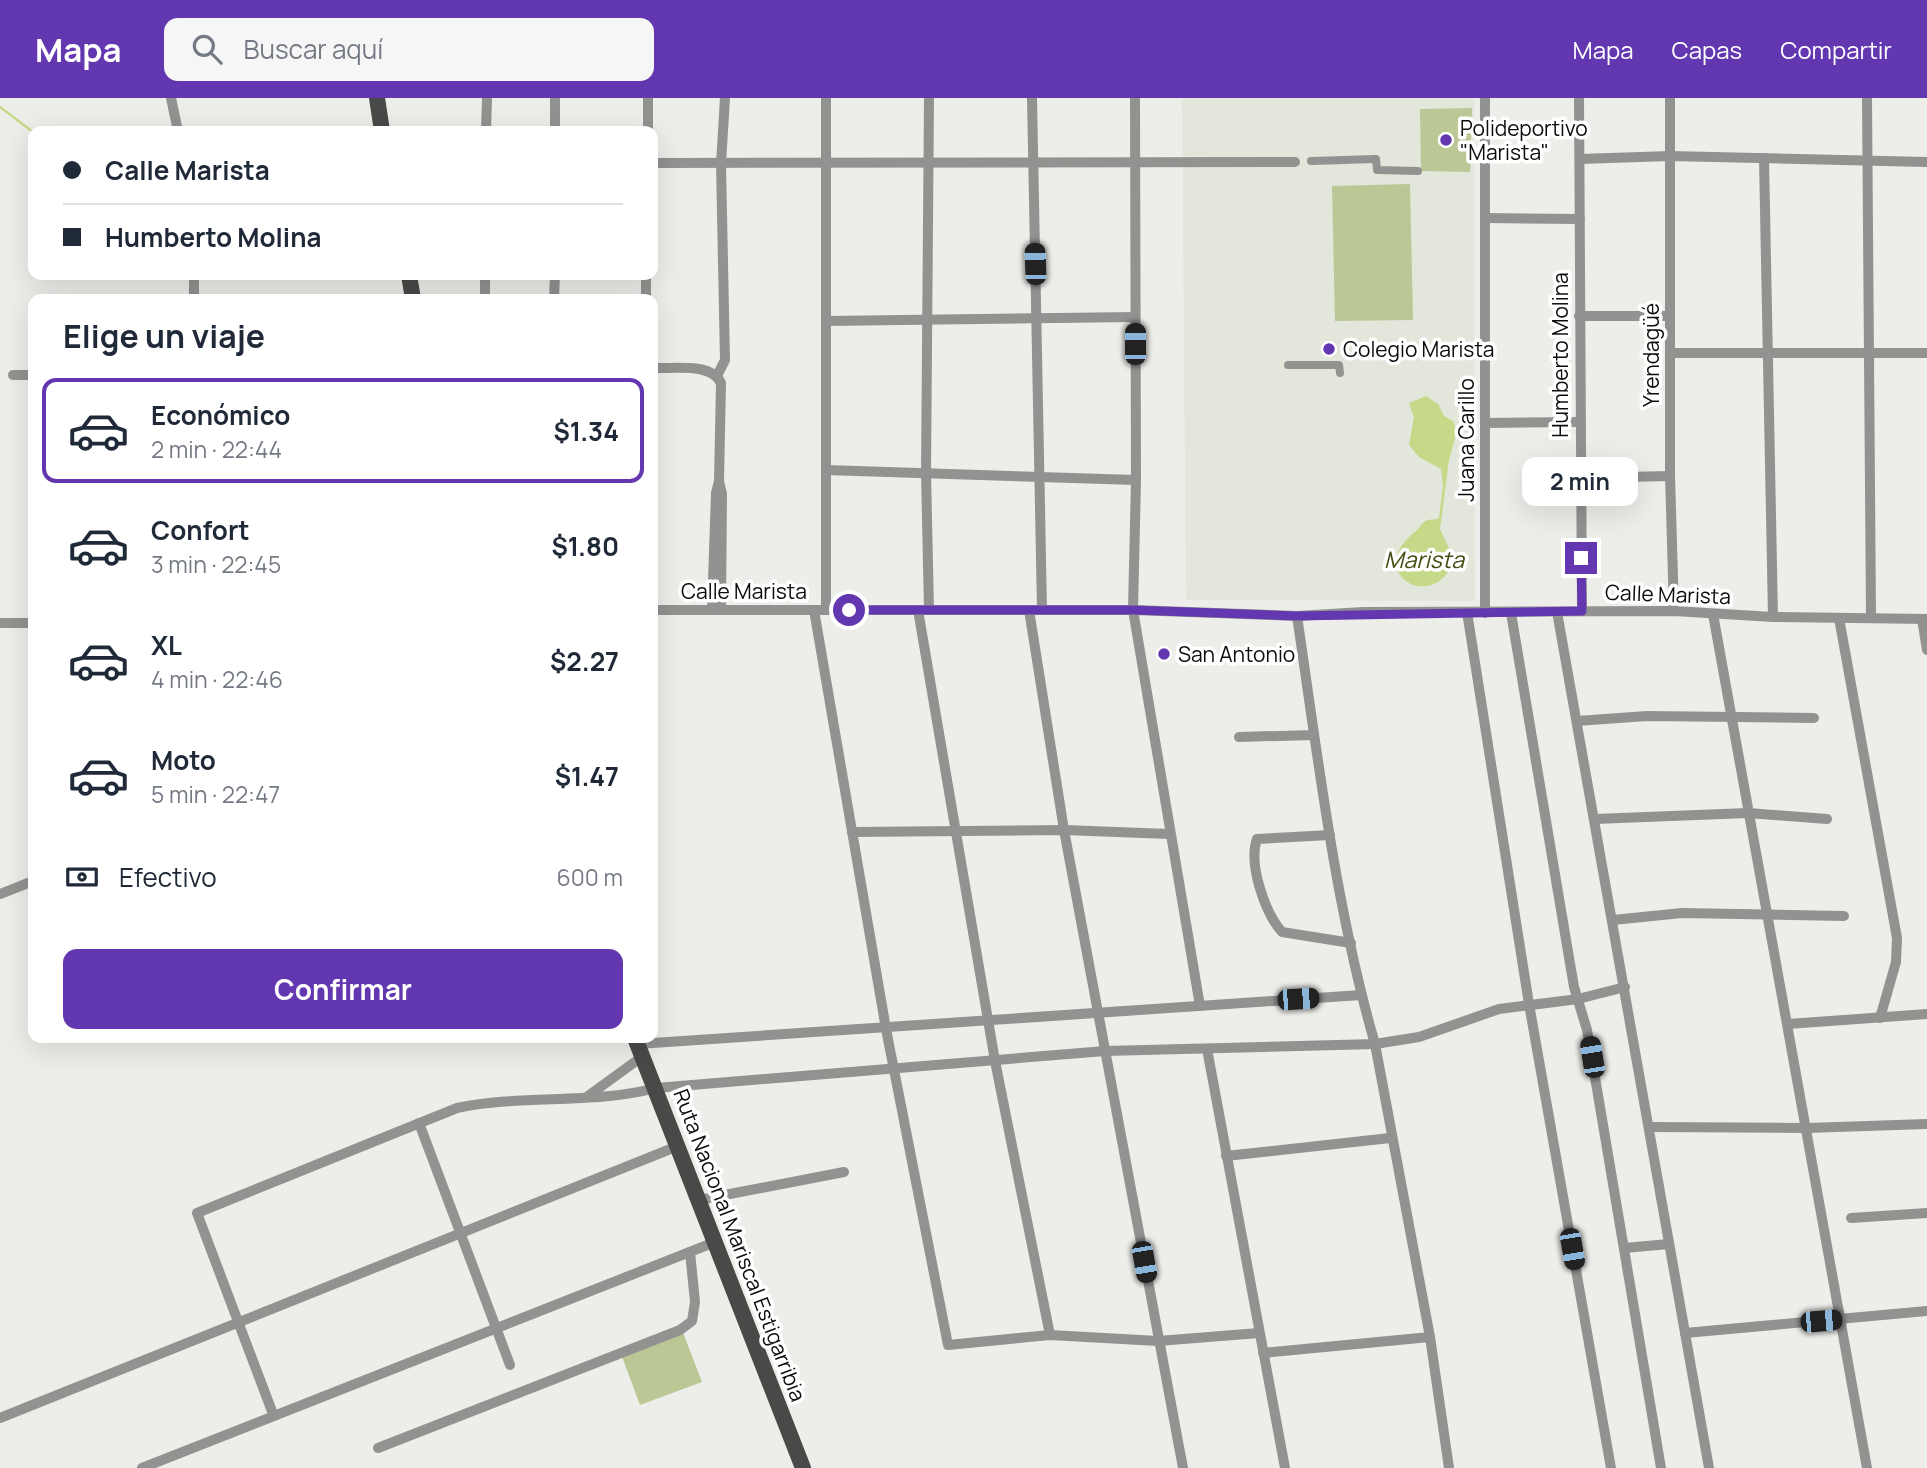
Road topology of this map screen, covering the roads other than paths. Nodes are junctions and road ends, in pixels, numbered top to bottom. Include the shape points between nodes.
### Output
1 (171, 98) edge
2 (377, 98) edge
3 (486, 98) edge
4 (555, 98) edge
5 (648, 98) edge
6 (725, 98) edge
7 (826, 98) edge
8 (929, 98) edge
9 (1032, 98) edge
10 (1135, 98) edge
11 (1485, 98) edge
12 (1579, 98) edge
13 (1670, 98) edge
14 (1867, 98) edge
15 (177, 126) edge
16 (381, 126) edge
17 (486, 126) edge
18 (555, 126) edge
19 (648, 126) edge
20 (1671, 156) junction
21 (1764, 158) junction
22 (1580, 159) junction
23 (1136, 161) junction
24 (1311, 161) dead end
25 (1867, 161) junction
26 (928, 162) junction
27 (1033, 162) junction
28 (1295, 162) dead end
29 (1927, 162) edge
30 (658, 163) edge
31 (825, 163) junction
32 (721, 164) junction
33 (1418, 171) dead end
34 (1485, 218) junction
35 (1580, 219) junction
36 (1579, 316) junction
37 (1670, 316) junction
38 (1135, 317) junction
39 (1037, 318) junction
40 (927, 319) junction
41 (826, 321) junction
42 (1769, 351) junction
43 (1870, 352) junction
44 (1670, 353) junction
45 (1927, 353) edge
46 (1288, 365) dead end
47 (658, 368) edge
48 (1340, 373) dead end
49 (28, 374) edge
50 (13, 375) dead end
51 (717, 376) junction
52 (1579, 422) junction
53 (1485, 423) junction
54 (826, 470) junction
55 (926, 474) junction
56 (1670, 476) junction
57 (1038, 477) junction
58 (1580, 478) junction
59 (1136, 480) junction
60 (658, 610) edge
61 (717, 610) junction
62 (814, 610) junction
63 (826, 610) junction
64 (924, 610) junction
65 (1029, 610) junction
66 (1042, 610) junction
67 (1133, 610) junction
68 (1582, 611) junction
69 (1674, 611) junction
70 (1467, 612) junction
71 (1557, 612) junction
72 (1485, 613) junction
73 (1511, 613) junction
74 (1713, 614) junction
75 (1297, 616) junction
76 (1773, 617) junction
77 (1839, 618) junction
78 (1871, 618) junction
79 (1924, 619) edge
80 (0, 623) edge
81 (28, 623) edge
82 (1927, 650) edge
83 (1814, 718) dead end
84 (1732, 719) junction
85 (1577, 721) junction
86 (1314, 735) junction
87 (1239, 737) dead end
88 (1748, 813) junction
89 (1595, 819) junction
90 (1827, 819) dead end
91 (955, 830) junction
92 (1064, 830) junction
93 (852, 832) junction
94 (1169, 834) junction
95 (1330, 835) junction
96 (28, 883) edge
97 (0, 894) edge
98 (1768, 914) junction
99 (1844, 916) dead end
100 (1613, 920) junction
101 (1351, 943) junction
102 (1625, 986) junction
103 (1361, 995) junction
104 (1578, 999) junction
105 (1529, 1004) junction
106 (1200, 1006) junction
107 (1099, 1013) junction
108 (1927, 1014) edge
109 (1880, 1018) junction
110 (988, 1020) junction
111 (1788, 1024) junction
112 (887, 1029) junction
113 (1375, 1044) junction
114 (639, 1046) edge
115 (1207, 1049) junction
116 (1105, 1051) junction
117 (995, 1061) junction
118 (896, 1068) junction
119 (656, 1088) junction
120 (588, 1096) junction
121 (419, 1122) junction
122 (1927, 1124) edge
123 (1649, 1127) junction
124 (1807, 1128) junction
125 (1390, 1138) junction
126 (678, 1146) junction
127 (1226, 1156) junction
128 (844, 1172) dead end
129 (699, 1200) junction
130 (1927, 1213) edge
131 (1851, 1218) dead end
132 (462, 1234) junction
133 (715, 1242) junction
134 (1669, 1244) junction
135 (1624, 1248) junction
136 (690, 1252) junction
137 (1927, 1311) edge
138 (1840, 1319) junction
139 (239, 1323) junction
140 (496, 1328) junction
141 (1259, 1333) junction
142 (1685, 1333) junction
143 (1049, 1335) junction
144 (1430, 1336) junction
145 (1158, 1341) junction
146 (1263, 1353) junction
147 (510, 1365) dead end
148 (273, 1414) junction
149 (0, 1418) edge
150 (378, 1448) dead end
151 (800, 1466) edge
152 (142, 1468) edge
153 (1183, 1468) edge
154 (1285, 1468) edge
155 (1449, 1468) edge
156 (1611, 1468) edge
157 (1661, 1468) edge
158 (1709, 1468) edge
159 (1867, 1468) edge

1 - 15 street
2 - 16 main road
3 - 17 street
4 - 18 street
5 - 19 street
6 - 32 street
7 - 31 street
8 - 26 street
9 - 27 street
10 - 23 street
11 - 34 street, Juana Carillo
12 - 22 street, Humberto Molina
13 - 20 street, Yrendagüé
14 - 25 street
20 - 21 street
20 - 22 street
20 - 37 street, Yrendagüé
21 - 25 street
21 - 42 street
22 - 35 street, Humberto Molina
23 - 27 street
23 - 28 street
23 - 38 street
24 - 33 street via 1376,159 1377,170
25 - 29 street
25 - 43 street
26 - 27 street
26 - 31 street
26 - 40 street
27 - 39 street
30 - 32 street
31 - 32 street
31 - 41 street
32 - 51 street via 725,345
34 - 35 street
34 - 53 street, Juana Carillo
35 - 36 street, Humberto Molina
36 - 37 street
36 - 52 street, Humberto Molina
37 - 44 street, Yrendagüé
38 - 39 street
38 - 59 street
39 - 40 street
39 - 57 street
40 - 41 street
40 - 55 street
41 - 54 street
42 - 43 street
42 - 44 street
42 - 76 street
43 - 45 street
43 - 78 street
44 - 56 street, Yrendagüé
46 - 48 street via 1339,365
47 - 51 street via 706,370
49 - 50 street
51 - 61 street via 721,383 722,494
52 - 53 street
52 - 58 street, Humberto Molina
53 - 72 street, Juana Carillo
54 - 55 street
54 - 63 street
55 - 57 street
55 - 64 street
56 - 58 street
56 - 69 street, Yrendagüé
57 - 59 street
57 - 66 street
58 - 68 street, Humberto Molina
59 - 67 street
60 - 61 street, Calle Marista
61 - 62 street, Calle Marista
62 - 63 street, Calle Marista
62 - 93 street
63 - 64 street, Calle Marista
64 - 65 street, Calle Marista
64 - 91 street
65 - 66 street, Calle Marista
65 - 92 street
66 - 67 street, Calle Marista
67 - 75 street, Calle Marista
67 - 94 street
68 - 69 street, Calle Marista
68 - 71 street, Calle Marista
69 - 74 street, Calle Marista
70 - 72 street, Calle Marista
70 - 75 street, Calle Marista
70 - 105 street
71 - 73 street, Calle Marista
71 - 85 street
72 - 73 street, Calle Marista
73 - 104 street
74 - 76 street, Calle Marista
74 - 84 street
75 - 86 street
76 - 77 street, Calle Marista
77 - 78 street, Calle Marista
77 - 109 street via 1896,938 1896,962
78 - 79 street, Calle Marista
79 - 82 street
80 - 81 street
83 - 84 street
84 - 85 street via 1647,716
84 - 88 street
85 - 89 street
86 - 87 street
86 - 95 street
88 - 89 street
88 - 90 street
88 - 98 street
89 - 100 street
91 - 92 street
91 - 93 street
91 - 110 street
92 - 94 street
92 - 107 street
93 - 112 street
94 - 106 street
95 - 101 street
95 - 101 street via 1257,839 1255,863 1270,914 1282,932
96 - 97 street
98 - 99 street
98 - 100 street via 1682,913
98 - 111 street
100 - 102 street
101 - 103 street
102 - 104 street
102 - 123 street
103 - 106 street
103 - 113 street
104 - 105 street
104 - 135 street
105 - 113 street via 1499,1009 1419,1037
105 - 156 street
106 - 107 street
107 - 110 street
107 - 116 street
108 - 109 street
109 - 111 street
110 - 112 street
110 - 117 street
111 - 124 street
112 - 114 street
112 - 118 street
113 - 115 street
113 - 125 street
114 - 119 main road, Ruta Nacional Mariscal Estigarribia
114 - 120 street
115 - 116 street
115 - 127 street
116 - 117 street
116 - 145 street
117 - 118 street
117 - 143 street
118 - 119 street
118 - 143 street via 948,1345
119 - 120 street via 608,1098
119 - 126 main road, Ruta Nacional Mariscal Estigarribia
120 - 121 street via 481,1102
121 - 132 street
121 - 139 street via 197,1213
122 - 124 street
123 - 124 street
123 - 134 street
124 - 138 street
125 - 127 street
125 - 144 street
126 - 129 main road, Ruta Nacional Mariscal Estigarribia
126 - 132 street
127 - 141 street
128 - 129 street
129 - 133 main road, Ruta Nacional Mariscal Estigarribia
130 - 131 street
132 - 139 street
132 - 140 street
133 - 136 street
133 - 151 main road, Ruta Nacional Mariscal Estigarribia
134 - 135 street
134 - 142 street
135 - 157 street
136 - 140 street
136 - 150 street via 695,1303 692,1321 680,1330
137 - 138 street
138 - 142 street
138 - 159 street
139 - 148 street
139 - 149 street
140 - 147 street
140 - 148 street
141 - 145 street
141 - 146 street
142 - 158 street
143 - 145 street
144 - 146 street
144 - 155 street
145 - 153 street
146 - 154 street
148 - 152 street

